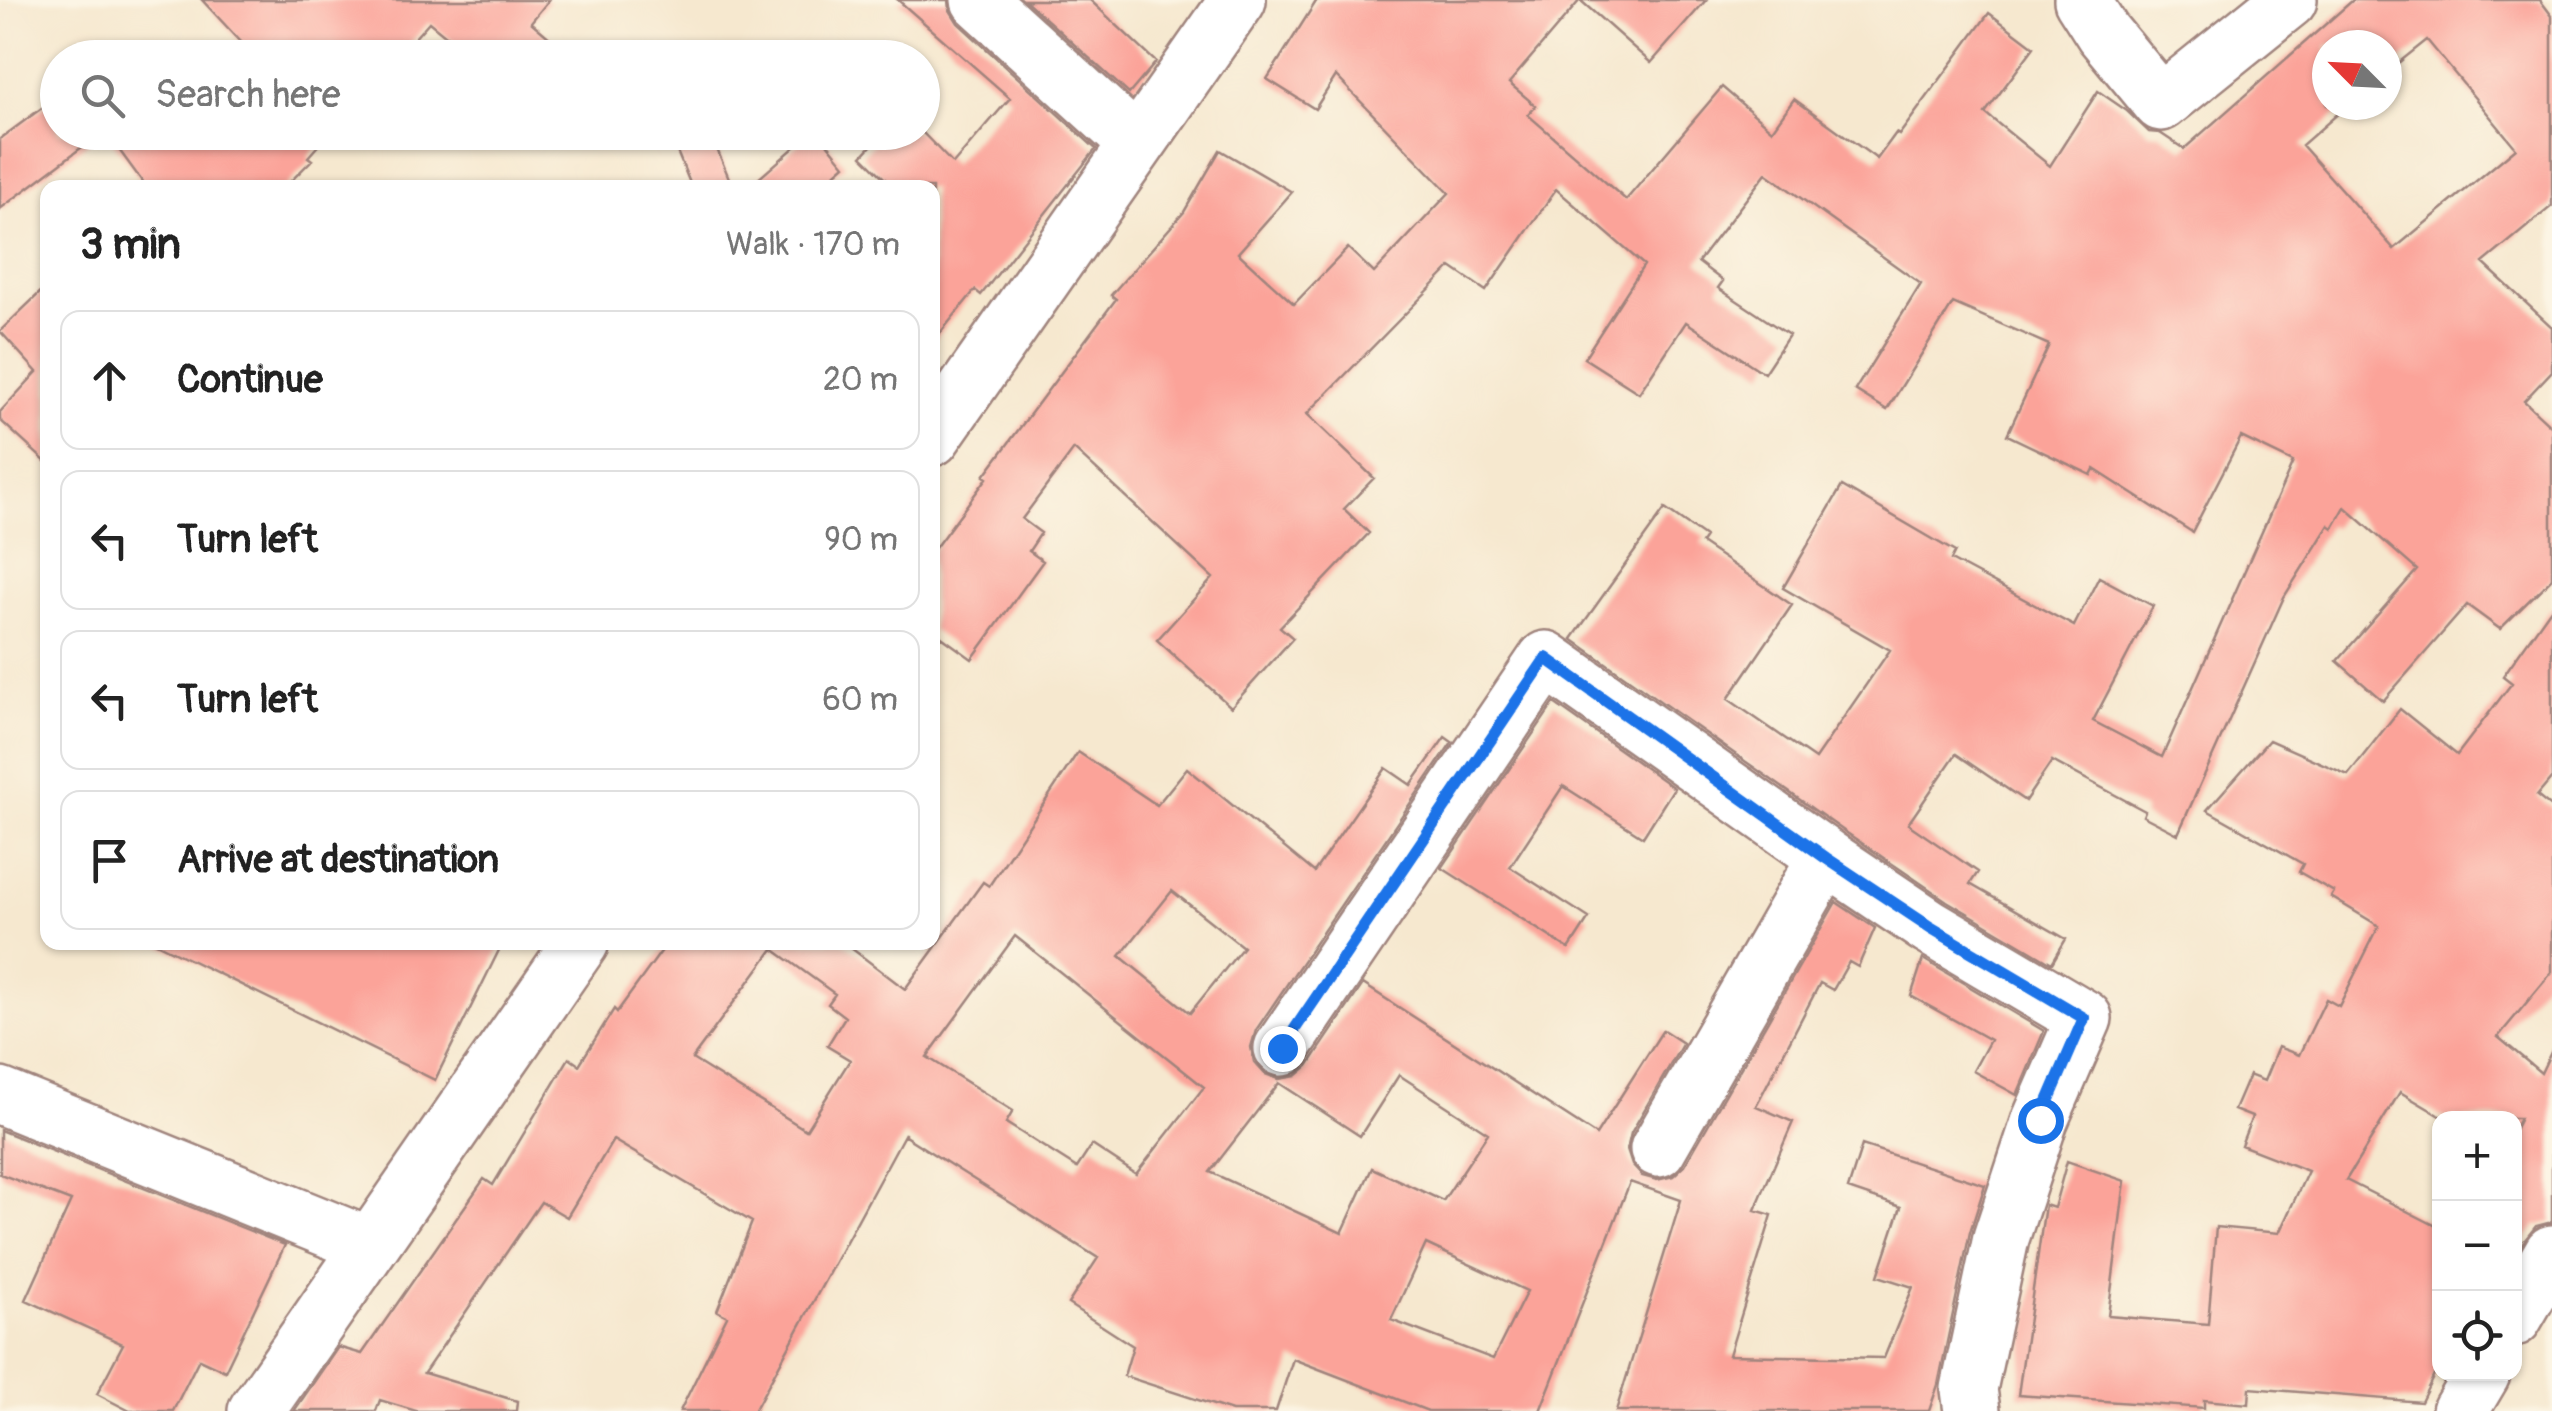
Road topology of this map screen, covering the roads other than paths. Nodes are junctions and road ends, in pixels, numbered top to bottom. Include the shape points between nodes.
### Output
1 (980, 0) edge
2 (1238, 0) edge
3 (2082, 0) edge
4 (2288, 0) edge
5 (1137, 144) junction
6 (940, 427) edge
7 (1826, 858) junction
8 (575, 950) edge
9 (1282, 1048) dead end
10 (0, 1096) edge
11 (1658, 1149) dead end
12 (370, 1246) junction
13 (2552, 1253) edge
14 (2522, 1304) edge
15 (2478, 1381) edge
16 (256, 1411) edge
17 (1972, 1411) edge
18 (2460, 1411) edge

1 - 5 street
2 - 5 street
3 - 4 street via 2161,103
5 - 6 street
7 - 9 street via 1546,658
7 - 11 street
7 - 17 street via 2084,1018 2040,1120 2001,1238 1969,1388
8 - 12 street
10 - 12 street
12 - 16 street
13 - 14 street
15 - 18 street

